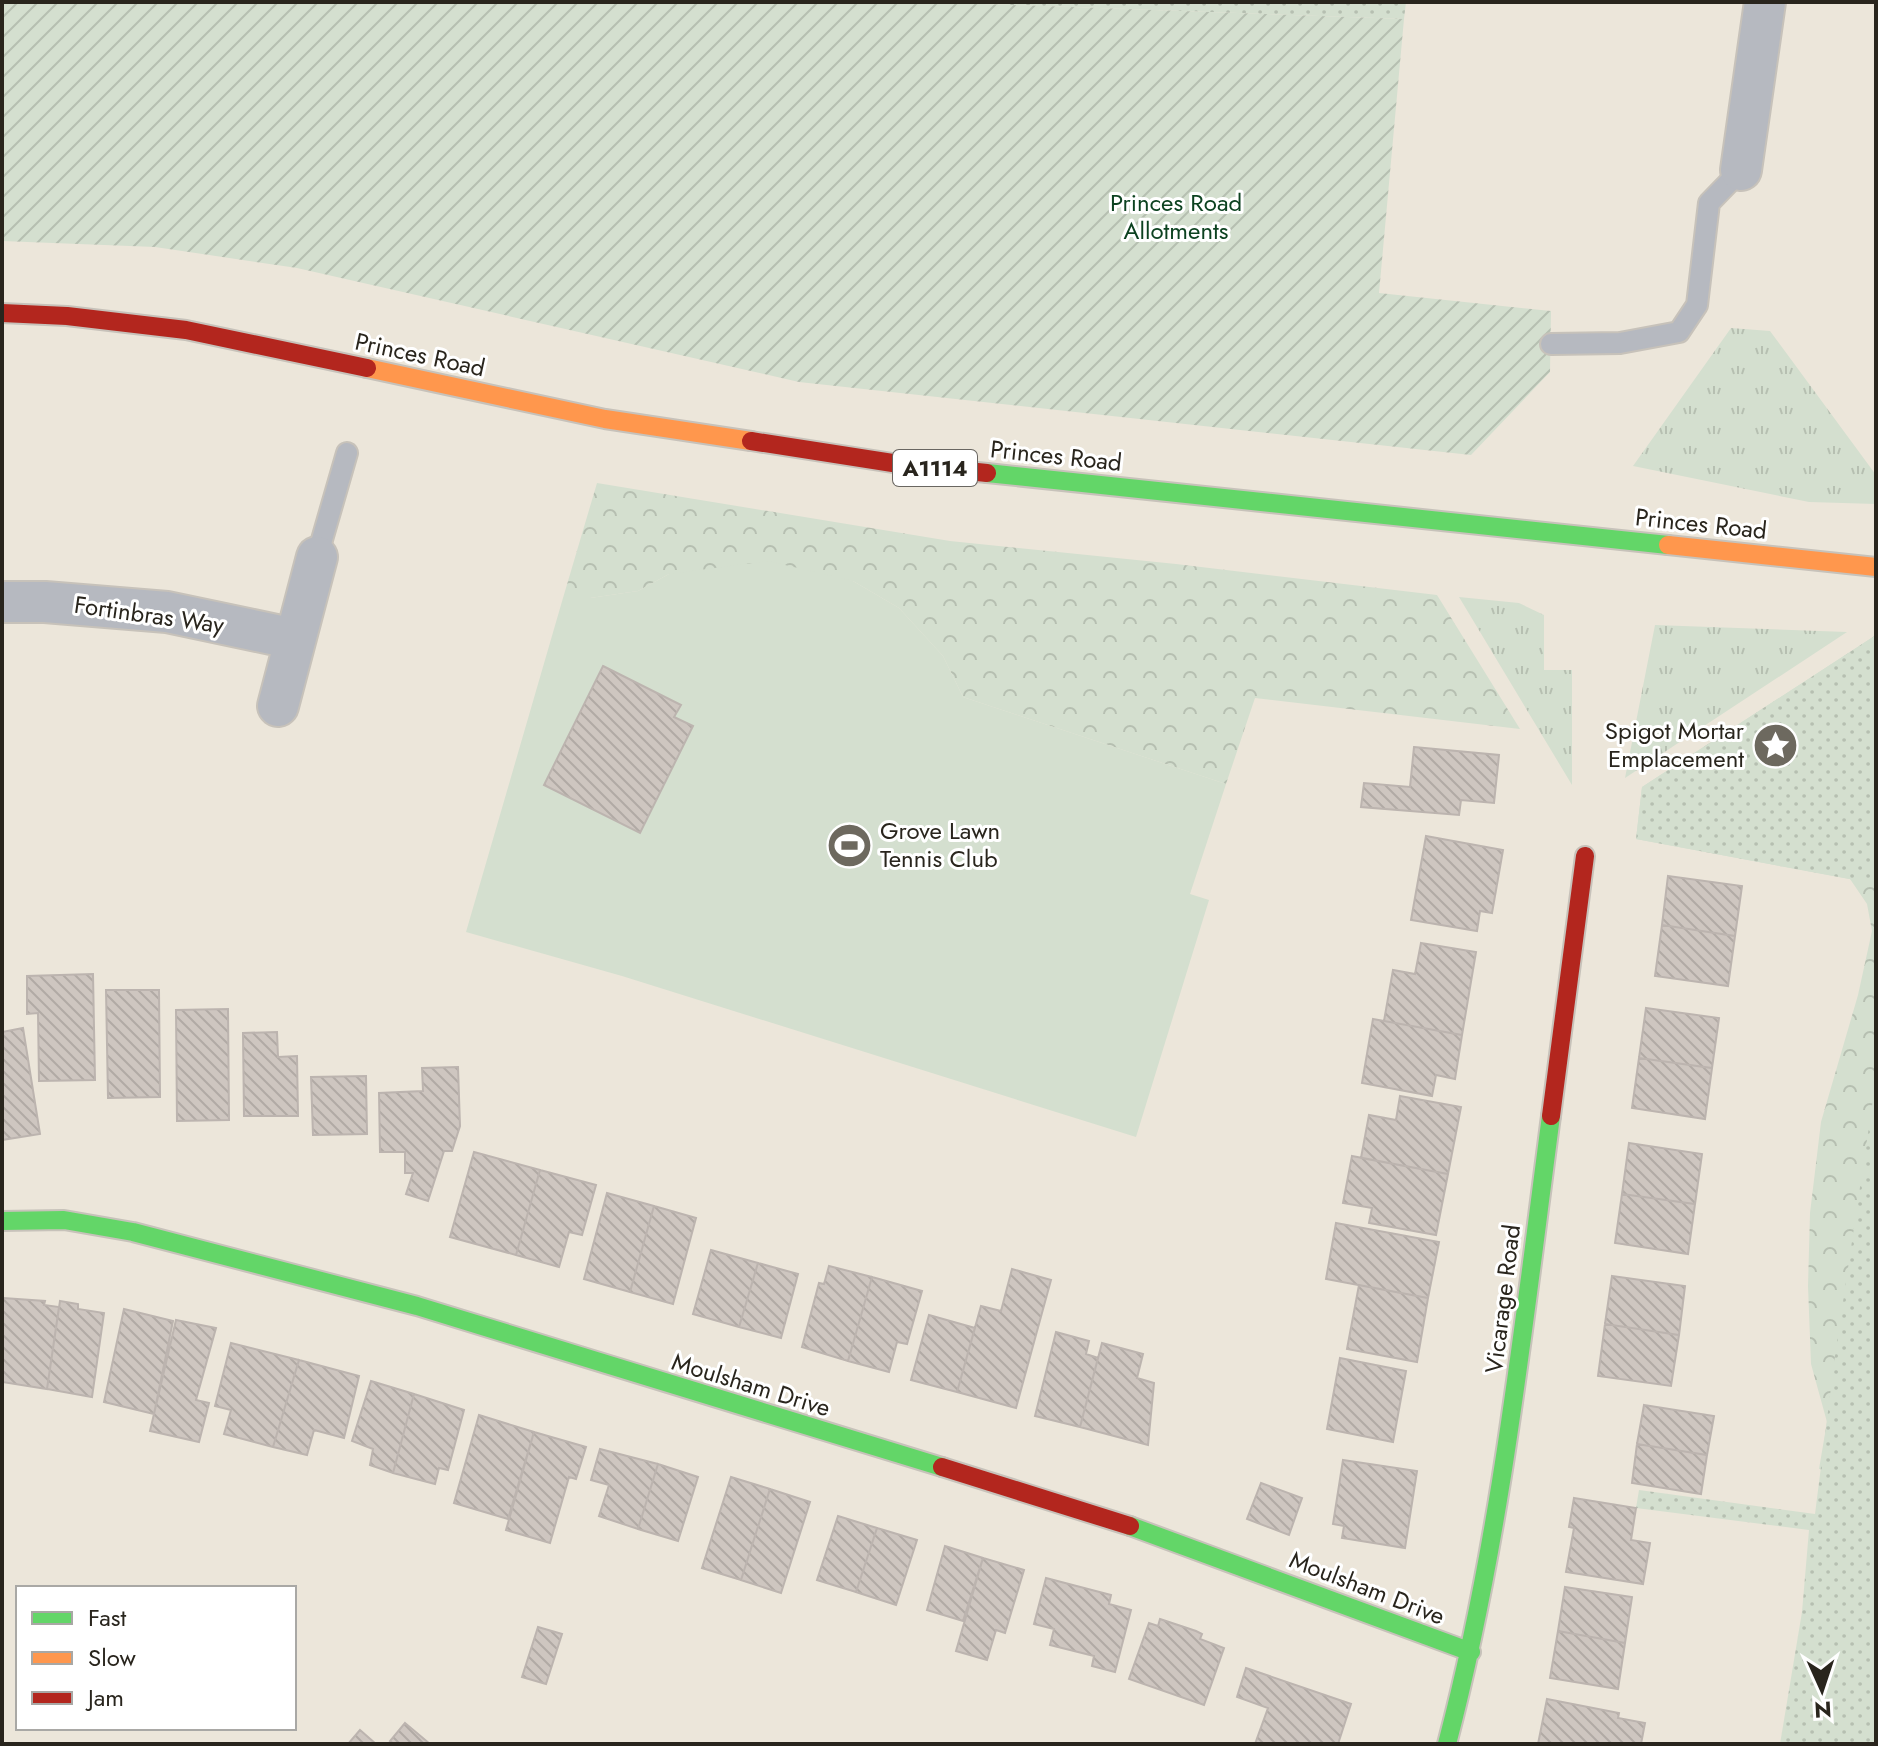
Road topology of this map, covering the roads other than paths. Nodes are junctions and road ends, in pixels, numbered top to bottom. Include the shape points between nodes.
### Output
1 (1765, 2) edge
2 (1741, 170) joint
3 (2, 313) edge
4 (1551, 344) dead end
5 (347, 453) dead end
6 (317, 557) joint
7 (1876, 567) edge
8 (2, 602) edge
9 (295, 639) junction
10 (278, 706) dead end
11 (1585, 856) dead end
12 (2, 1221) edge
13 (1471, 1652) junction
14 (1447, 1744) edge

1 - 2 street
2 - 4 lane via 1709,203 1697,305 1679,332 1620,343
3 - 7 street, Princes Road / A1114 via 186,330 605,419 899,464
5 - 6 lane
6 - 9 street
8 - 9 street, Fortinbras Way via 167,612
9 - 10 street
11 - 13 street, Vicarage Road via 1503,1481
12 - 13 street, Moulsham Drive via 64,1220 133,1232 417,1306 1108,1518
13 - 14 street, Vicarage Road

